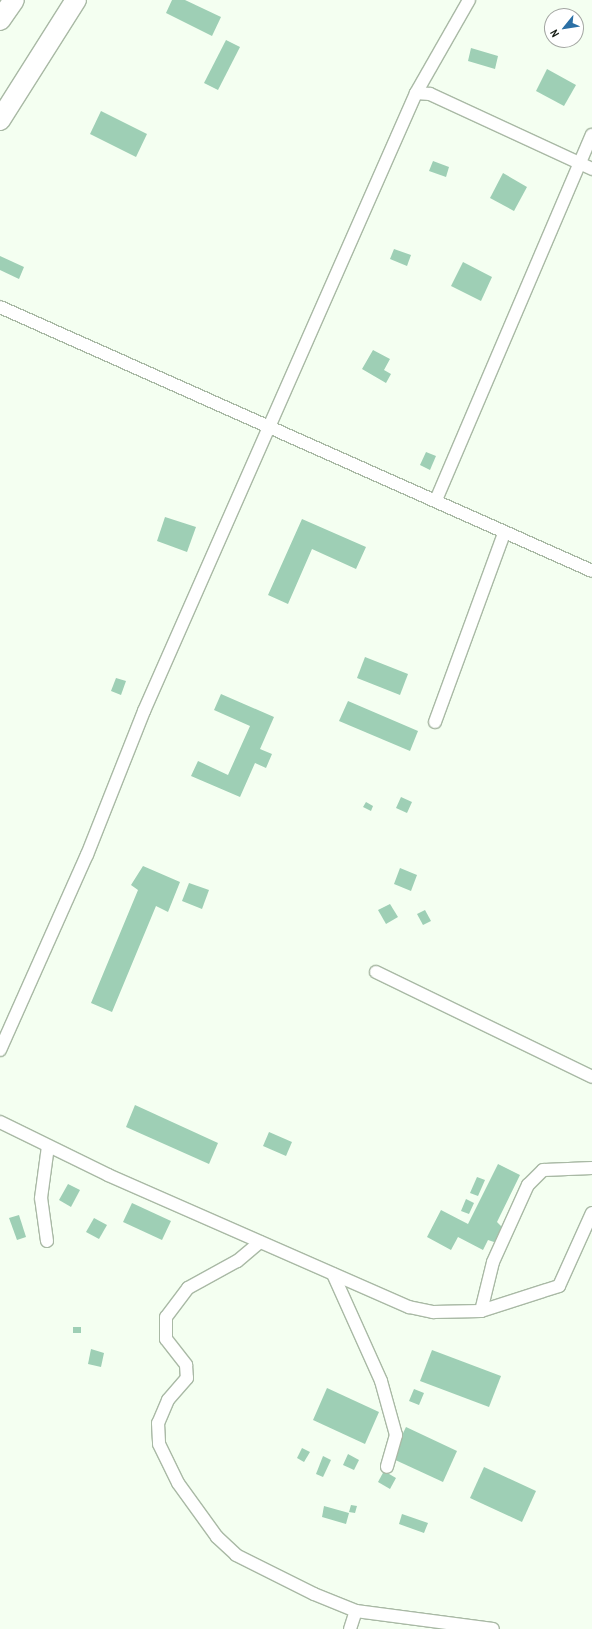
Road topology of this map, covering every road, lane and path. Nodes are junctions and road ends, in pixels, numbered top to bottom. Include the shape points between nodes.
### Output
1 (14, 0) edge
2 (76, 0) edge
3 (469, 0) edge
4 (0, 20) edge
5 (416, 93) junction
6 (0, 120) edge
7 (592, 135) edge
8 (580, 164) junction
9 (592, 169) edge
10 (0, 307) edge
11 (268, 429) junction
12 (436, 500) junction
13 (504, 533) junction
14 (592, 571) edge
15 (435, 722) dead end
16 (376, 972) dead end
17 (0, 1050) edge
18 (592, 1077) edge
19 (0, 1122) edge
20 (48, 1146) junction
21 (592, 1168) edge
22 (592, 1213) edge
23 (47, 1240) dead end
24 (260, 1242) junction
25 (333, 1274) junction
26 (481, 1310) junction
27 (387, 1467) dead end
28 (356, 1611) junction
29 (350, 1629) edge
30 (493, 1629) edge

1 - 4 highway
2 - 6 highway
3 - 5 street
5 - 8 street via 430,94
5 - 11 street
7 - 8 street
8 - 9 street
8 - 12 street
10 - 11 street
11 - 12 street
11 - 17 street
12 - 13 street
13 - 14 street
13 - 15 street
16 - 18 street
19 - 20 street
20 - 23 street via 41,1198
20 - 24 street
21 - 26 street via 543,1170 528,1185 492,1262
22 - 26 street via 559,1286
24 - 25 street
24 - 28 street via 237,1261 188,1288 166,1317 166,1339 186,1365 187,1378 168,1400 158,1422 159,1444 178,1482 217,1537 236,1555
25 - 26 street via 408,1307 433,1312
25 - 27 street via 381,1382 396,1435
28 - 29 street
28 - 30 street

